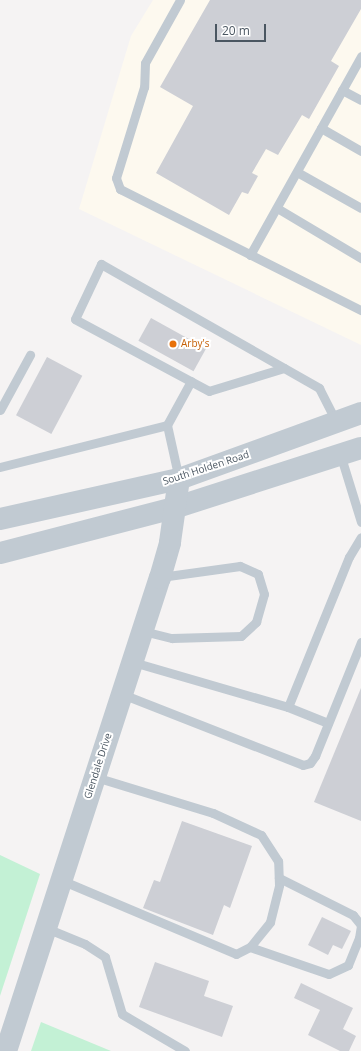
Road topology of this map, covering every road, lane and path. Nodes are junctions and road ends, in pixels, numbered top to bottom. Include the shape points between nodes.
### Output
1 (180, 0) edge
2 (361, 56) edge
3 (342, 90) junction
4 (361, 100) edge
5 (321, 128) junction
6 (361, 151) edge
7 (296, 172) junction
8 (277, 208) junction
9 (361, 208) edge
10 (250, 255) junction
11 (361, 258) edge
12 (361, 310) edge
13 (30, 355) dead end
14 (284, 368) junction
15 (191, 381) junction
16 (0, 410) edge
17 (361, 413) edge
18 (337, 422) junction
19 (167, 426) junction
20 (361, 448) edge
21 (341, 457) junction
22 (0, 467) edge
23 (179, 479) junction
24 (174, 508) junction
25 (0, 519) edge
26 (361, 522) edge
27 (361, 537) edge
28 (0, 552) edge
29 (160, 578) junction
30 (143, 631) junction
31 (361, 642) edge
32 (133, 662) junction
33 (122, 694) junction
34 (288, 707) junction
35 (328, 723) junction
36 (95, 777) junction
37 (279, 878) junction
38 (61, 880) junction
39 (45, 928) junction
40 (250, 947) junction
41 (6, 1051) edge
42 (185, 1051) edge

1 - 10 lane via 145,63 144,87 116,178 120,189
2 - 3 lane
3 - 4 lane
3 - 5 lane
5 - 6 lane
5 - 7 lane
7 - 8 lane
7 - 9 lane
8 - 10 lane
8 - 11 lane
10 - 12 lane
13 - 16 lane
14 - 15 lane via 209,391
14 - 15 lane via 102,264 75,318
14 - 18 lane via 319,388
15 - 19 lane
17 - 18 street, South Holden Road
18 - 23 street, South Holden Road
19 - 22 lane
19 - 23 lane
20 - 21 street
21 - 24 street
21 - 26 lane
23 - 24 street, Glendale Drive
23 - 25 street, South Holden Road
24 - 28 street
24 - 29 street, Glendale Drive via 170,542
27 - 34 lane via 349,557
29 - 30 street, Glendale Drive
29 - 30 lane via 240,566 258,574 264,594 256,622 241,636 172,638
30 - 32 street, Glendale Drive
31 - 35 lane
32 - 33 street, Glendale Drive
32 - 34 lane
33 - 35 lane via 303,765 315,756
33 - 36 street, Glendale Drive
34 - 35 lane
36 - 37 lane via 242,824 261,835 278,861
36 - 38 street, Glendale Drive
37 - 40 lane via 270,922
37 - 40 lane via 353,915 361,925 359,938 348,965 329,974
38 - 39 street, Glendale Drive
38 - 40 lane via 236,954
39 - 41 street, Glendale Drive
39 - 42 lane via 85,944 105,957 122,1014

